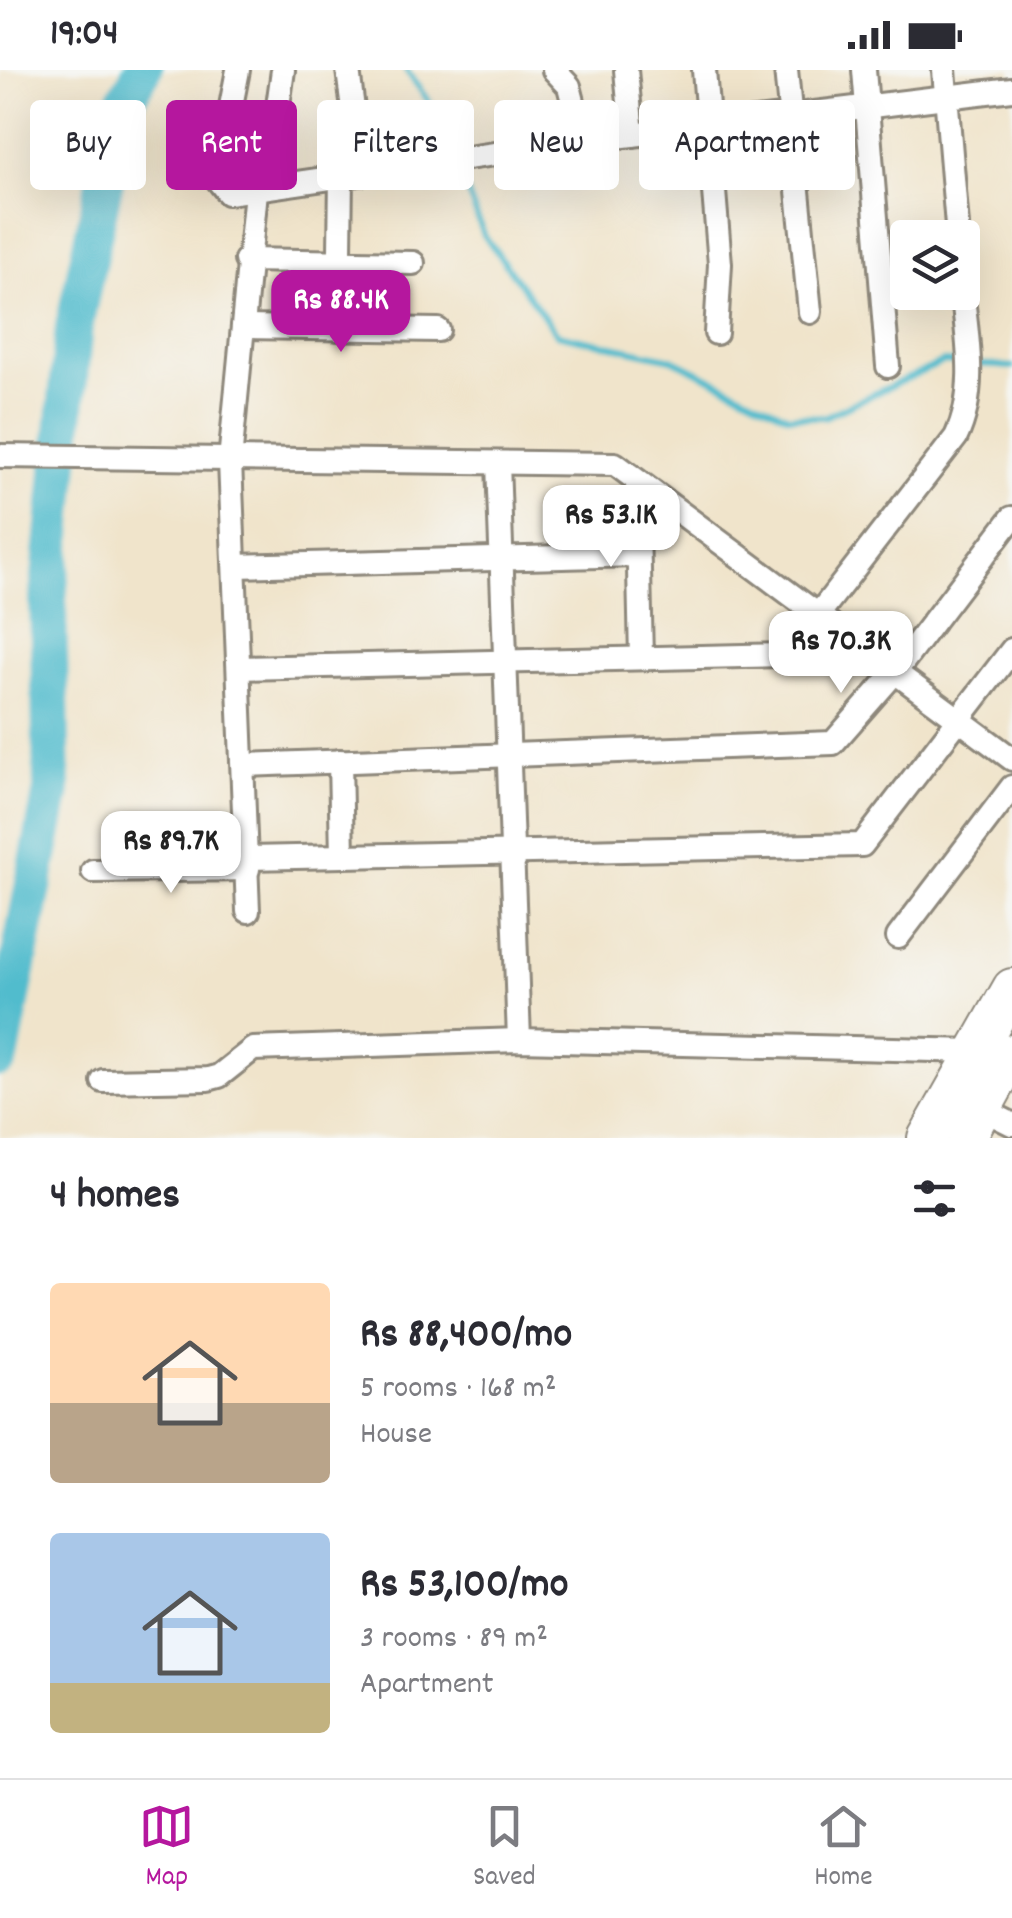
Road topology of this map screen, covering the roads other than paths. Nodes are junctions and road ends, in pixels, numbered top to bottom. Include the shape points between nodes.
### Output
1 (238, 70) edge
2 (283, 70) edge
3 (348, 70) edge
4 (554, 70) edge
5 (626, 70) edge
6 (704, 70) edge
7 (786, 70) edge
8 (864, 70) edge
9 (944, 70) edge
10 (1012, 89) edge
11 (946, 96) junction
12 (232, 100) edge
13 (278, 100) edge
14 (349, 100) edge
15 (573, 100) edge
16 (707, 100) edge
17 (789, 100) edge
18 (868, 106) junction
19 (855, 108) edge
20 (639, 134) edge
21 (632, 135) junction
22 (619, 137) edge
23 (262, 190) edge
24 (349, 190) edge
25 (714, 190) edge
26 (798, 190) edge
27 (956, 220) edge
28 (246, 260) junction
29 (340, 263) junction
30 (413, 263) dead end
31 (964, 310) edge
32 (810, 312) dead end
33 (242, 328) junction
34 (338, 329) junction
35 (438, 330) dead end
36 (716, 334) dead end
37 (888, 366) dead end
38 (4, 456) edge
39 (230, 461) junction
40 (498, 463) junction
41 (637, 480) junction
42 (1012, 518) edge
43 (637, 554) junction
44 (504, 558) junction
45 (235, 566) junction
46 (818, 615) junction
47 (1012, 650) edge
48 (868, 653) junction
49 (640, 658) junction
50 (505, 661) junction
51 (239, 668) junction
52 (896, 671) junction
53 (958, 719) junction
54 (510, 754) junction
55 (1012, 759) edge
56 (340, 761) junction
57 (244, 765) junction
58 (1012, 787) edge
59 (516, 853) junction
60 (342, 856) junction
61 (248, 864) junction
62 (92, 870) dead end
63 (248, 911) dead end
64 (898, 937) dead end
65 (1012, 988) edge
66 (519, 1040) junction
67 (998, 1057) edge
68 (103, 1081) dead end
69 (987, 1124) edge
70 (927, 1138) edge

1 - 12 street
2 - 13 street
3 - 14 street
4 - 15 street
5 - 21 street
6 - 16 street
7 - 17 street
8 - 18 street
9 - 11 street
10 - 11 street
11 - 18 street
11 - 27 street
18 - 19 street
18 - 37 street
20 - 21 street
21 - 22 street
23 - 28 street
24 - 29 street
25 - 36 street
26 - 32 street
28 - 29 street
28 - 33 street
29 - 30 street
29 - 34 street
31 - 46 street via 965,418
33 - 34 street
33 - 39 street
34 - 35 street
38 - 39 street
39 - 40 street
39 - 45 street
40 - 41 street via 615,464
40 - 44 street
41 - 43 street
41 - 46 street
42 - 52 street
43 - 44 street
43 - 49 street
44 - 45 street
44 - 50 street
45 - 51 street
46 - 48 street
47 - 53 street
48 - 49 street
48 - 52 street
49 - 50 street
50 - 51 street
50 - 54 street
51 - 57 street
52 - 53 street
52 - 54 street via 840,738 822,746
53 - 55 street
53 - 59 street via 862,845
54 - 56 street
54 - 59 street
56 - 57 street
56 - 60 street
57 - 61 street
58 - 64 street
59 - 60 street
59 - 66 street
60 - 61 street
61 - 62 street
61 - 63 street
65 - 67 main road
66 - 67 street
66 - 68 street via 253,1048 219,1076
67 - 69 main road
67 - 70 main road

